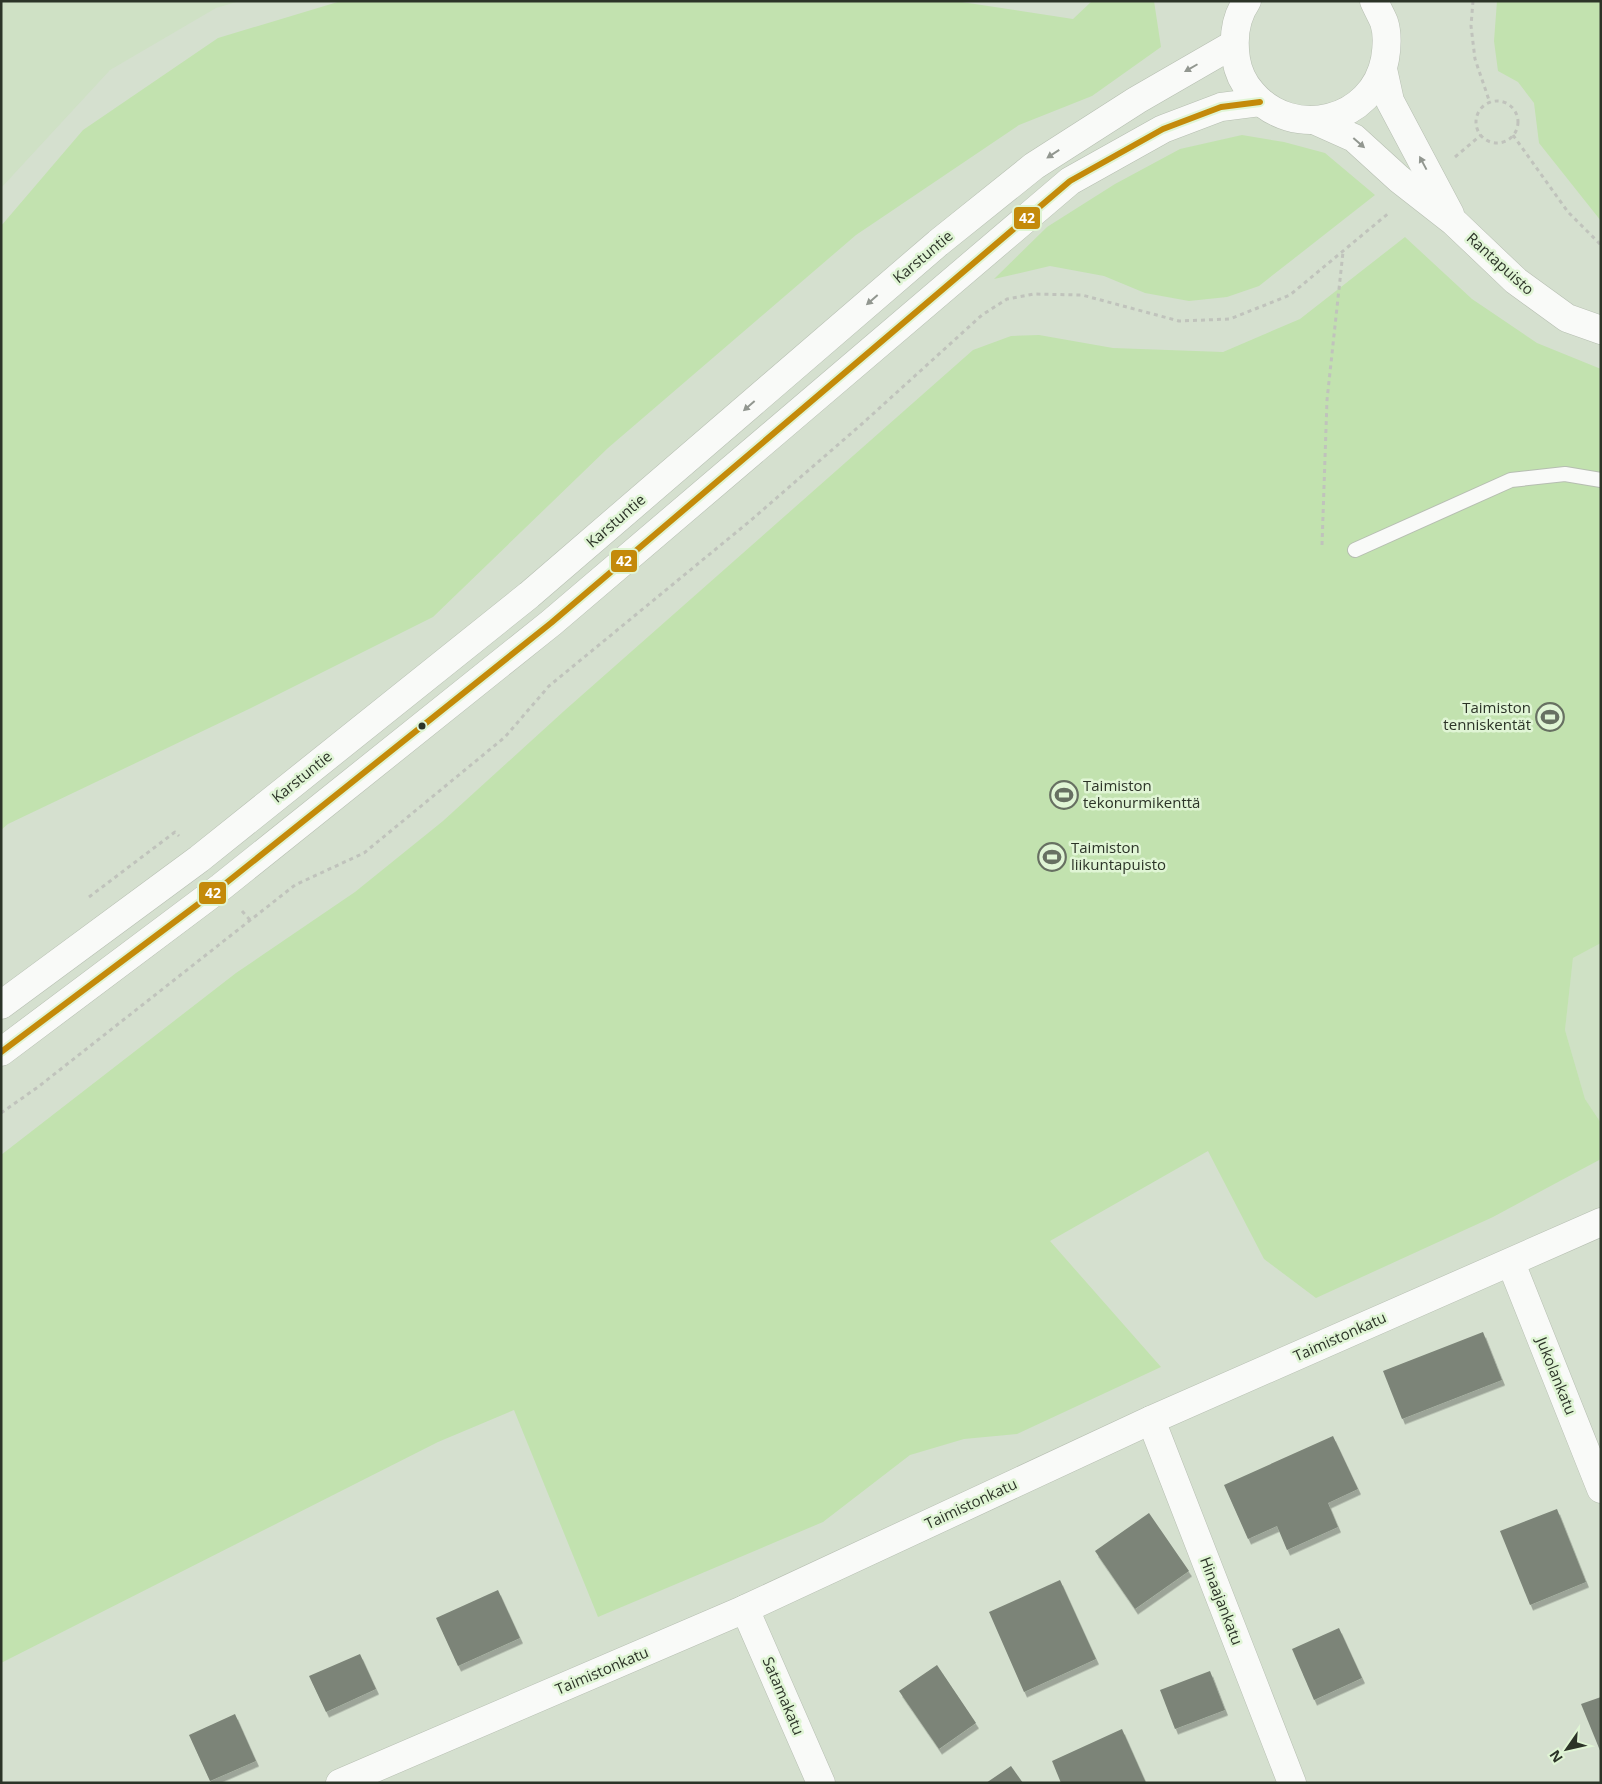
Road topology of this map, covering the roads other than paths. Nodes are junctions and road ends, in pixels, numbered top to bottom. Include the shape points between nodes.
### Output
1 (1247, 1) edge
2 (1374, 1) edge
3 (1234, 44) junction
4 (1383, 69) junction
5 (1260, 102) junction
6 (1316, 121) junction
7 (1454, 222) junction
8 (1601, 330) edge
9 (1601, 480) edge
10 (1355, 550) dead end
11 (1, 1005) edge
12 (1, 1052) edge
13 (1601, 1222) edge
14 (1511, 1263) junction
15 (1151, 1420) junction
16 (1601, 1490) edge
17 (745, 1609) junction
18 (340, 1783) edge
19 (820, 1783) edge
20 (1292, 1783) edge

1 - 3 main road via 1237,23
2 - 4 main road via 1384,23 1386,38
3 - 5 main road via 1240,72
3 -> 11 main road, Karstuntie via 1136,100 1034,166 938,243 529,595 199,859
4 - 6 main road via 1373,89 1357,105 1338,116
7 -> 4 main road, Rantapuisto via 1390,101
5 - 6 main road via 1277,113
5 - 12 main road via 1221,107 1163,129 1070,181 551,623 221,887
6 -> 7 main road, Rantapuisto via 1354,138 1399,180
7 - 8 main road, Rantapuisto via 1516,281 1567,318
9 - 10 lane via 1565,474 1511,480
13 - 14 main road, Taimistonkatu
14 - 15 main road, Taimistonkatu
14 - 16 main road, Jukolankatu
15 - 17 main road, Taimistonkatu
15 - 20 main road, Hinaajankatu
17 - 18 main road, Taimistonkatu
17 - 19 main road, Satamakatu

